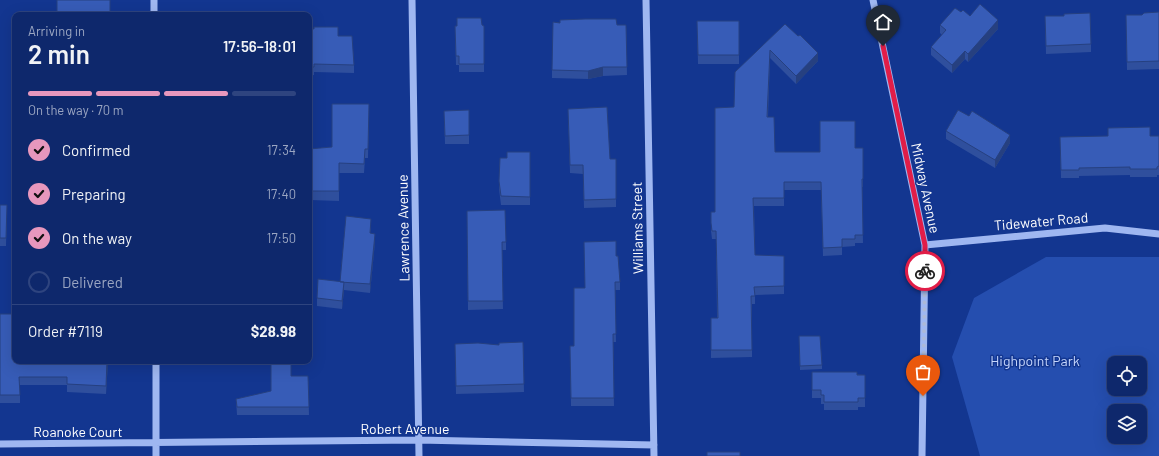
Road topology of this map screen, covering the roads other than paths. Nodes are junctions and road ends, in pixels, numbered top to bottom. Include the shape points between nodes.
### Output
1 (154, 0) edge
2 (412, 0) edge
3 (646, 0) edge
4 (873, 0) edge
5 (154, 12) edge
6 (1159, 234) edge
7 (925, 245) junction
8 (156, 364) edge
9 (419, 440) junction
10 (157, 443) junction
11 (0, 444) edge
12 (654, 445) junction
13 (156, 456) edge
14 (419, 456) edge
15 (654, 456) edge
16 (922, 456) edge

1 - 5 street
2 - 9 street, Lawrence Avenue
3 - 12 street, Williams Street
4 - 7 street, Midway Avenue
6 - 7 street, Tidewater Road via 1104,228
7 - 16 street, Midway Avenue
8 - 10 street
9 - 10 street, Robert Avenue
9 - 12 street, Robert Avenue
9 - 14 street, Lawrence Avenue
10 - 11 street, Roanoke Court
10 - 13 street
12 - 15 street, Williams Street

